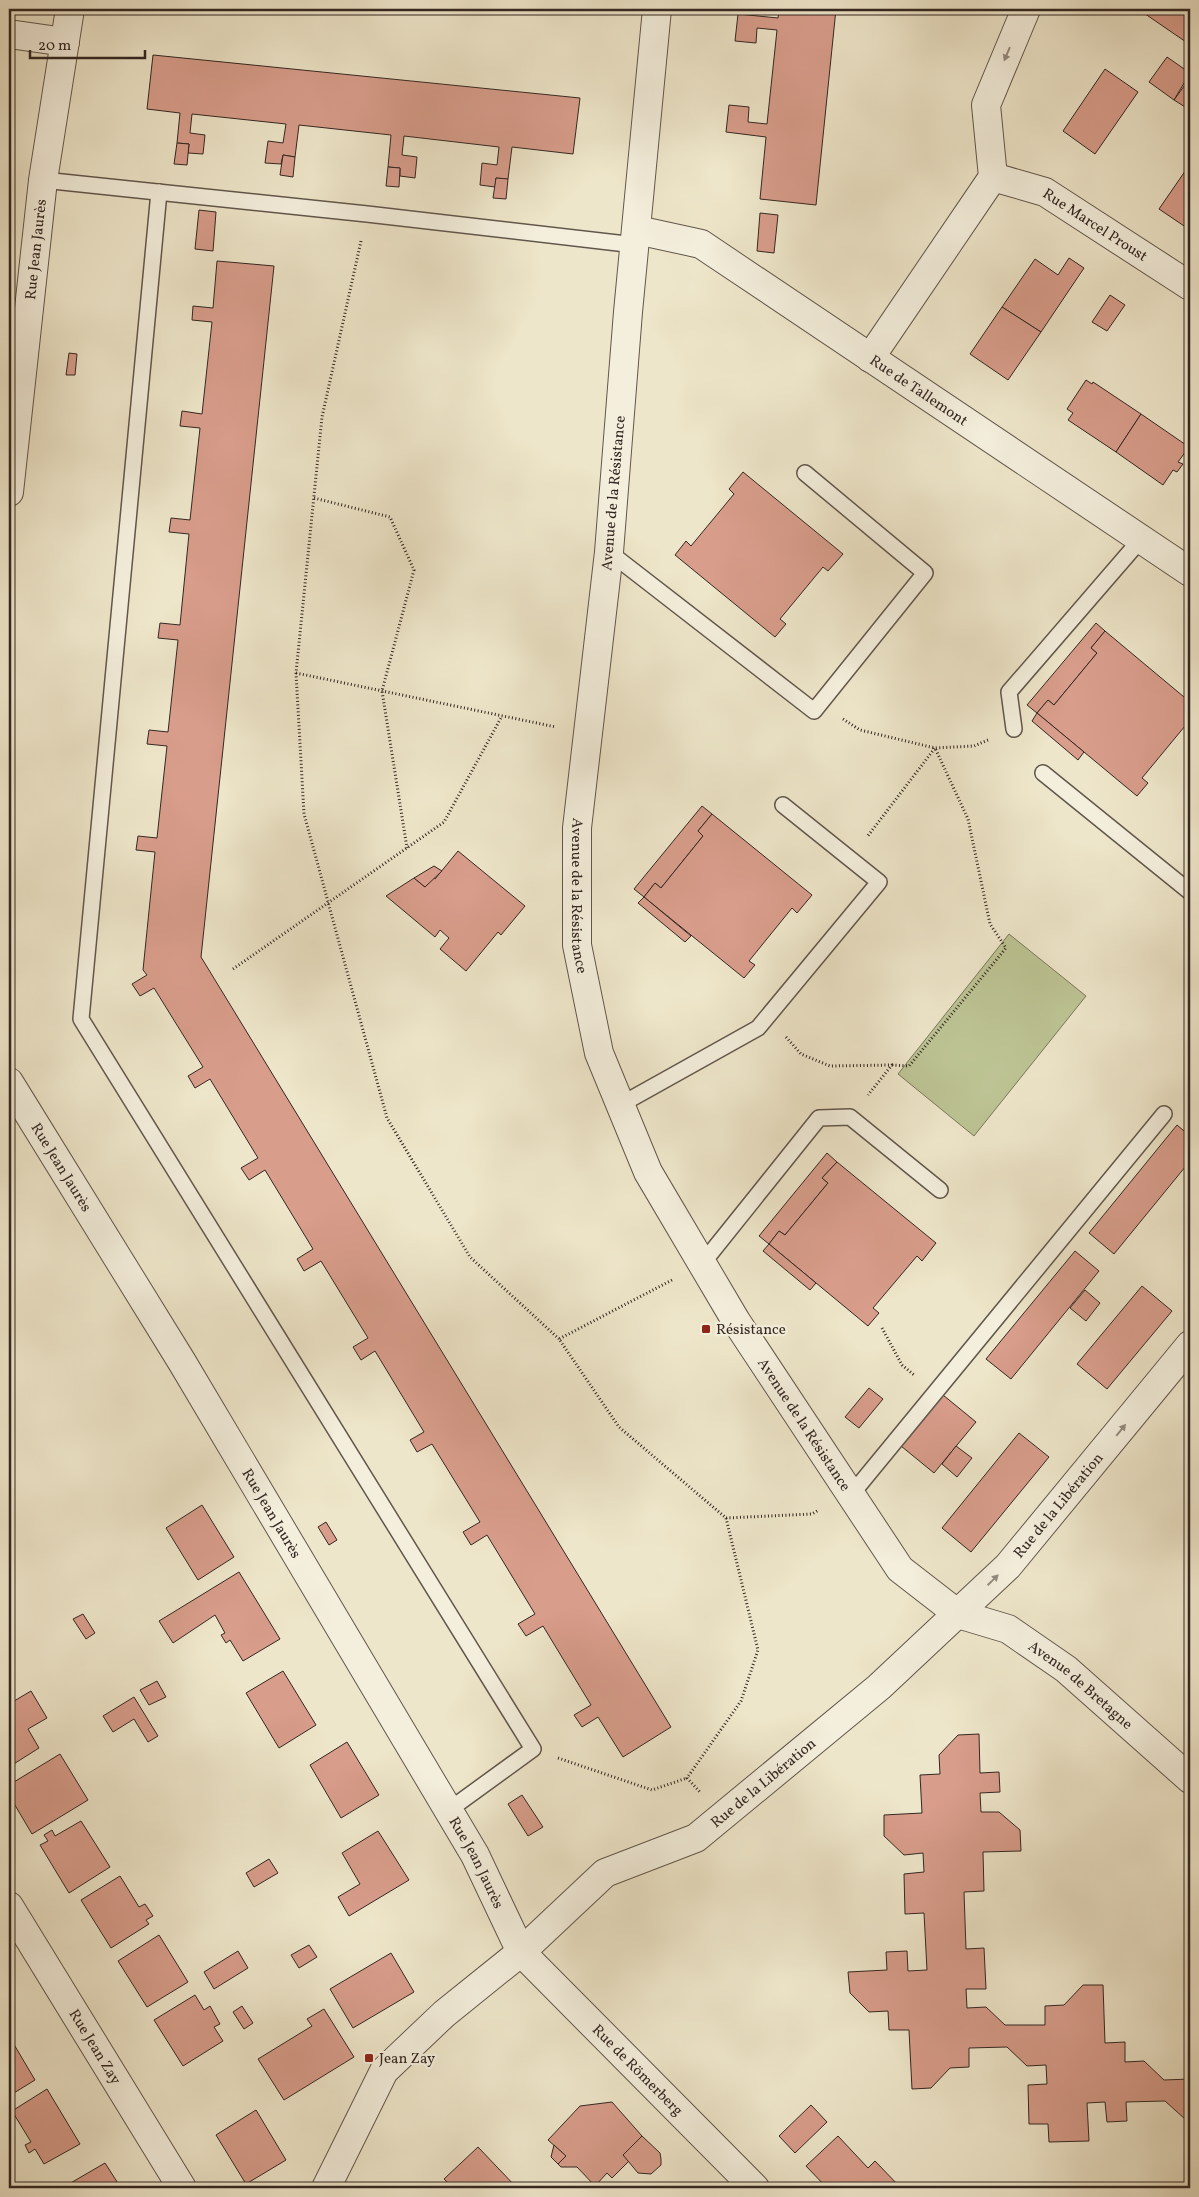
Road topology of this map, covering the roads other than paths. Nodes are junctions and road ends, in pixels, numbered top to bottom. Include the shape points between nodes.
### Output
1 (70, 9) edge
2 (657, 9) edge
3 (1026, 9) edge
4 (9, 34) edge
5 (65, 42) junction
6 (993, 177) junction
7 (43, 180) junction
8 (159, 192) junction
9 (636, 238) junction
10 (1190, 286) edge
11 (870, 358) junction
12 (805, 473) dead end
13 (9, 492) edge
14 (1142, 538) junction
15 (609, 552) junction
16 (1190, 572) edge
17 (1014, 729) dead end
18 (1043, 773) dead end
19 (783, 805) dead end
20 (1190, 892) edge
21 (9, 1082) edge
22 (620, 1105) junction
23 (1164, 1114) dead end
24 (940, 1190) dead end
25 (702, 1264) junction
26 (1190, 1345) edge
27 (852, 1495) junction
28 (958, 1614) junction
29 (1190, 1779) edge
30 (449, 1810) junction
31 (9, 1906) edge
32 (521, 1952) junction
33 (182, 2188) edge
34 (326, 2188) edge
35 (755, 2188) edge

1 - 5 street, Rue Jean Jaurès
2 - 9 street, Avenue de la Résistance
3 -> 6 street via 986,104
4 - 5 street
5 - 7 street, Rue Jean Jaurès
6 - 10 street, Rue Marcel Proust via 1044,192
6 - 11 street
7 - 8 lane
7 - 13 street, Rue Jean Jaurès
8 - 9 lane
8 - 30 lane via 81,1019 533,1749
9 - 11 street, Rue de Tallemont via 701,244
9 - 15 street, Avenue de la Résistance
11 - 14 street, Rue de Tallemont
12 - 15 lane via 925,573 814,711
14 - 16 street, Rue de Tallemont
14 - 17 lane via 1009,692
15 - 22 street, Avenue de la Résistance via 577,828 577,945 599,1053
18 - 20 lane
19 - 22 lane via 879,882 758,1028
21 - 30 street, Rue Jean Jaurès via 182,1362
22 - 25 street, Avenue de la Résistance via 648,1172
23 - 27 lane
24 - 25 lane via 850,1117 819,1118
25 - 27 street, Avenue de la Résistance via 736,1321
28 -> 26 street, Rue de la Libération via 1008,1566
27 - 28 street, Avenue de la Résistance via 900,1569
28 - 29 street, Avenue de Bretagne via 1008,1629 1066,1669
28 - 32 street, Rue de la Libération via 879,1687 696,1838 605,1873
30 - 32 street, Rue Jean Jaurès via 475,1855
31 - 33 street, Rue Jean Zay
32 - 34 street, Rue de la Libération via 444,2014 384,2071
32 - 35 street, Rue de Römerberg

